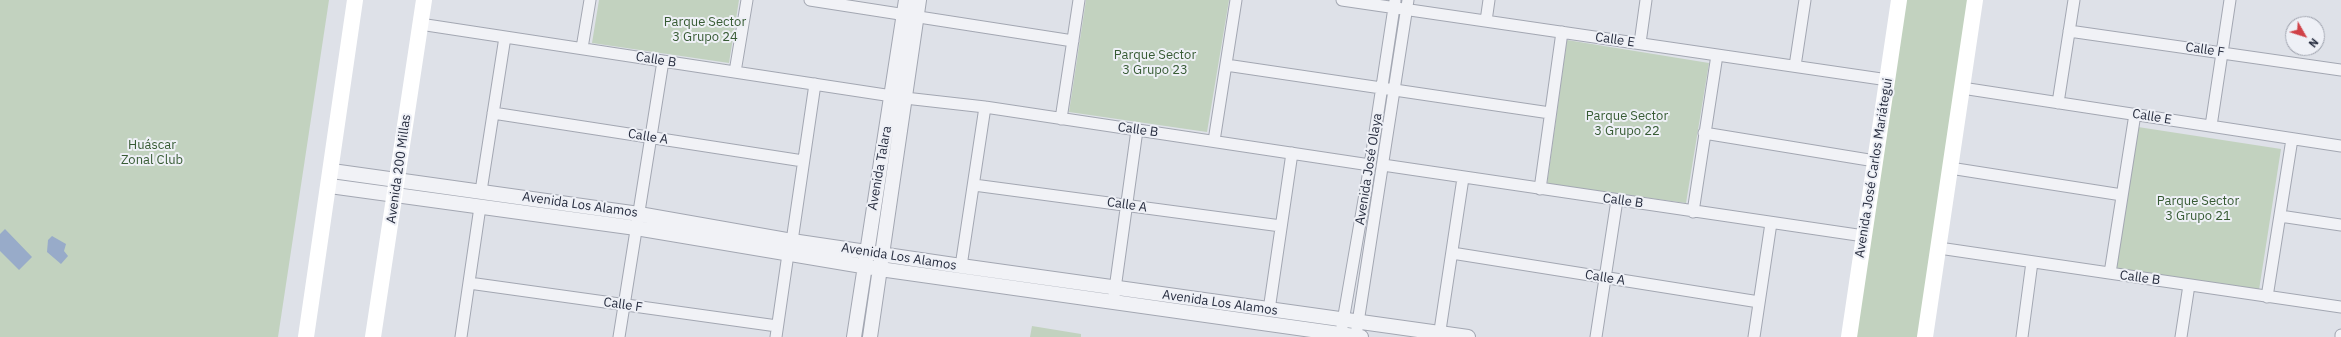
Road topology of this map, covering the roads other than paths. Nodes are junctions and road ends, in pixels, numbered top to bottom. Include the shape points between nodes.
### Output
1 (355, 0) edge
2 (424, 0) edge
3 (590, 0) edge
4 (747, 0) edge
5 (810, 0) edge
6 (919, 0) edge
7 (1079, 0) edge
8 (1236, 0) edge
9 (1342, 0) edge
10 (1489, 0) edge
11 (1646, 0) edge
12 (1805, 0) edge
13 (1899, 0) edge
14 (1975, 0) edge
15 (2074, 0) edge
16 (2230, 0) edge
17 (1394, 4) edge
18 (1407, 5) edge
19 (909, 10) edge
20 (1486, 21) junction
21 (420, 24) junction
22 (2070, 30) junction
23 (1562, 32) junction
24 (505, 36) junction
25 (1073, 41) junction
26 (1640, 44) junction
27 (582, 48) junction
28 (2222, 53) junction
29 (1717, 55) junction
30 (662, 60) junction
31 (1226, 65) junction
32 (1795, 66) junction
33 (2341, 70) edge
34 (735, 72) junction
35 (1888, 80) junction
36 (815, 84) junction
37 (1382, 88) junction
38 (1962, 88) junction
39 (1394, 90) junction
40 (899, 97) junction
41 (2058, 103) junction
42 (985, 107) junction
43 (493, 113) junction
44 (1550, 113) junction
45 (2135, 114) junction
46 (1061, 118) junction
47 (2211, 126) junction
48 (1136, 130) junction
49 (1704, 133) junction
50 (650, 138) junction
51 (2292, 139) junction
52 (1214, 141) junction
53 (2341, 146) edge
54 (1292, 153) junction
55 (803, 161) junction
56 (1875, 161) junction
57 (1370, 165) junction
58 (1383, 165) junction
59 (1950, 168) junction
60 (331, 178) junction
61 (1463, 178) junction
62 (974, 184) junction
63 (396, 188) junction
64 (1540, 190) junction
65 (481, 192) junction
66 (2122, 195) junction
67 (1617, 200) junction
68 (1126, 205) junction
69 (480, 207) junction
70 (1692, 212) junction
71 (639, 214) junction
72 (2280, 216) junction
73 (1771, 223) junction
74 (2341, 225) edge
75 (1280, 226) junction
76 (636, 228) junction
77 (1864, 236) junction
78 (792, 240) junction
79 (1939, 248) junction
80 (1452, 253) junction
81 (788, 254) junction
82 (883, 254) junction
83 (865, 259) junction
84 (2032, 262) junction
85 (961, 266) junction
86 (880, 269) junction
87 (2110, 274) junction
88 (1605, 278) junction
89 (469, 283) junction
90 (2189, 285) junction
91 (1114, 295) junction
92 (2266, 296) junction
93 (1759, 302) junction
94 (624, 305) junction
95 (2341, 307) edge
96 (1269, 310) junction
97 (1343, 319) junction
98 (1358, 321) junction
99 (777, 332) edge
100 (1440, 335) edge
101 (1340, 336) edge
102 (306, 337) edge
103 (373, 337) edge
104 (460, 337) edge
105 (619, 337) edge
106 (854, 337) edge
107 (870, 337) edge
108 (1358, 337) edge
109 (1468, 337) edge
110 (1596, 337) edge
111 (1754, 337) edge
112 (1849, 337) edge
113 (1925, 337) edge
114 (2022, 337) edge
115 (2181, 337) edge

1 - 60 main road
2 - 21 main road, Avenida 200 Millas
3 - 27 street
4 - 34 street
5 - 19 street
6 - 19 street, Avenida Talara
7 - 25 street
8 - 31 street
9 - 17 street, Calle E
10 - 20 street
11 - 26 street
12 - 32 street
13 - 35 main road, Avenida José Carlos Mariátegui
14 - 38 main road
15 - 22 street
16 - 28 street
17 - 18 street, Calle E
17 - 37 street, Avenida José Olaya
18 - 20 street, Calle E
18 - 39 street, Avenida José Olaya
19 - 25 street
19 - 40 street, Avenida Talara
20 - 23 street, Calle E
21 - 24 street, Calle B
21 - 63 main road, Avenida 200 Millas
22 - 28 street, Calle F
22 - 41 street
23 - 26 street, Calle E
23 - 44 street
24 - 27 street, Calle B
24 - 43 street
25 - 46 street
26 - 29 street, Calle E
27 - 30 street, Calle B
28 - 33 street, Calle F
28 - 47 street
29 - 32 street, Calle E
29 - 49 street
30 - 34 street, Calle B
30 - 50 street
31 - 37 street
31 - 52 street
32 - 35 street, Calle E
34 - 36 street, Calle B
35 - 56 main road, Avenida José Carlos Mariátegui
36 - 40 street, Calle B
36 - 55 street
37 - 39 street
37 - 57 street, Avenida José Olaya
38 - 41 street, Calle E
38 - 59 main road
39 - 44 street
39 - 58 street, Avenida José Olaya
40 - 42 street, Calle B
40 - 82 street, Avenida Talara
40 - 83 street, Avenida Talara
41 - 45 street, Calle E
42 - 46 street, Calle B
42 - 62 street
43 - 50 street, Calle A
43 - 65 street
44 - 64 street
45 - 47 street, Calle E
45 - 66 street
46 - 48 street, Calle B
47 - 51 street, Calle E
48 - 52 street, Calle B
48 - 68 street
49 - 56 street
49 - 70 street
50 - 55 street, Calle A
50 - 71 street
51 - 53 street, Calle E
51 - 72 street
52 - 54 street, Calle B
54 - 57 street, Calle B
54 - 75 street
55 - 78 street
56 - 77 main road, Avenida José Carlos Mariátegui
57 - 97 street, Avenida José Olaya
58 - 61 street, Calle B
58 - 98 street, Avenida José Olaya
59 - 66 street
59 - 79 main road
60 - 63 street, Avenida Los Alamos
60 - 102 main road
61 - 64 street, Calle B
61 - 80 street
62 - 68 street, Calle A
62 - 85 street
63 - 65 street, Avenida Los Alamos
63 - 69 street, Avenida Los Alamos
63 - 103 main road, Avenida 200 Millas
64 - 67 street, Calle B
65 - 71 street, Avenida Los Alamos
66 - 87 street
67 - 70 street, Calle B
67 - 88 street
68 - 75 street, Calle A
68 - 91 street
69 - 76 street, Avenida Los Alamos
69 - 89 street
70 - 73 street, Calle B
71 - 76 street
71 - 78 street, Avenida Los Alamos
72 - 74 street
72 - 92 street
73 - 77 street, Calle B
73 - 93 street
75 - 96 street
76 - 81 street, Avenida Los Alamos
76 - 94 street
77 - 112 main road, Avenida José Carlos Mariátegui
78 - 83 street, Avenida Los Alamos
79 - 84 street, Calle B
79 - 113 main road
80 - 88 street, Calle A
80 - 100 street
81 - 83 street, Avenida Los Alamos
81 - 99 street
82 - 83 street, Avenida Los Alamos
82 - 85 street, Avenida Los Alamos
82 - 86 street, Avenida Talara
83 - 86 street, Avenida Los Alamos
83 - 106 street, Avenida Talara
84 - 87 street, Calle B
84 - 114 street
85 - 91 street, Avenida Los Alamos
86 - 91 street, Avenida Los Alamos
86 - 107 street, Avenida Talara
87 - 90 street, Calle B
88 - 93 street, Calle A
88 - 110 street
89 - 94 street, Calle F
89 - 104 street
90 - 92 street, Calle B
90 - 115 street
91 - 96 street, Avenida Los Alamos
91 - 101 street, Avenida Los Alamos
92 - 95 street, Calle B
93 - 111 street
94 - 99 street, Calle F
94 - 105 street
96 - 97 street, Avenida Los Alamos
97 - 98 street, Avenida Los Alamos
97 - 101 street, Avenida José Olaya
98 - 100 street, Avenida Los Alamos
98 - 108 street, Avenida José Olaya
100 - 109 street, Avenida Los Alamos
101 - 108 street, Avenida Los Alamos

